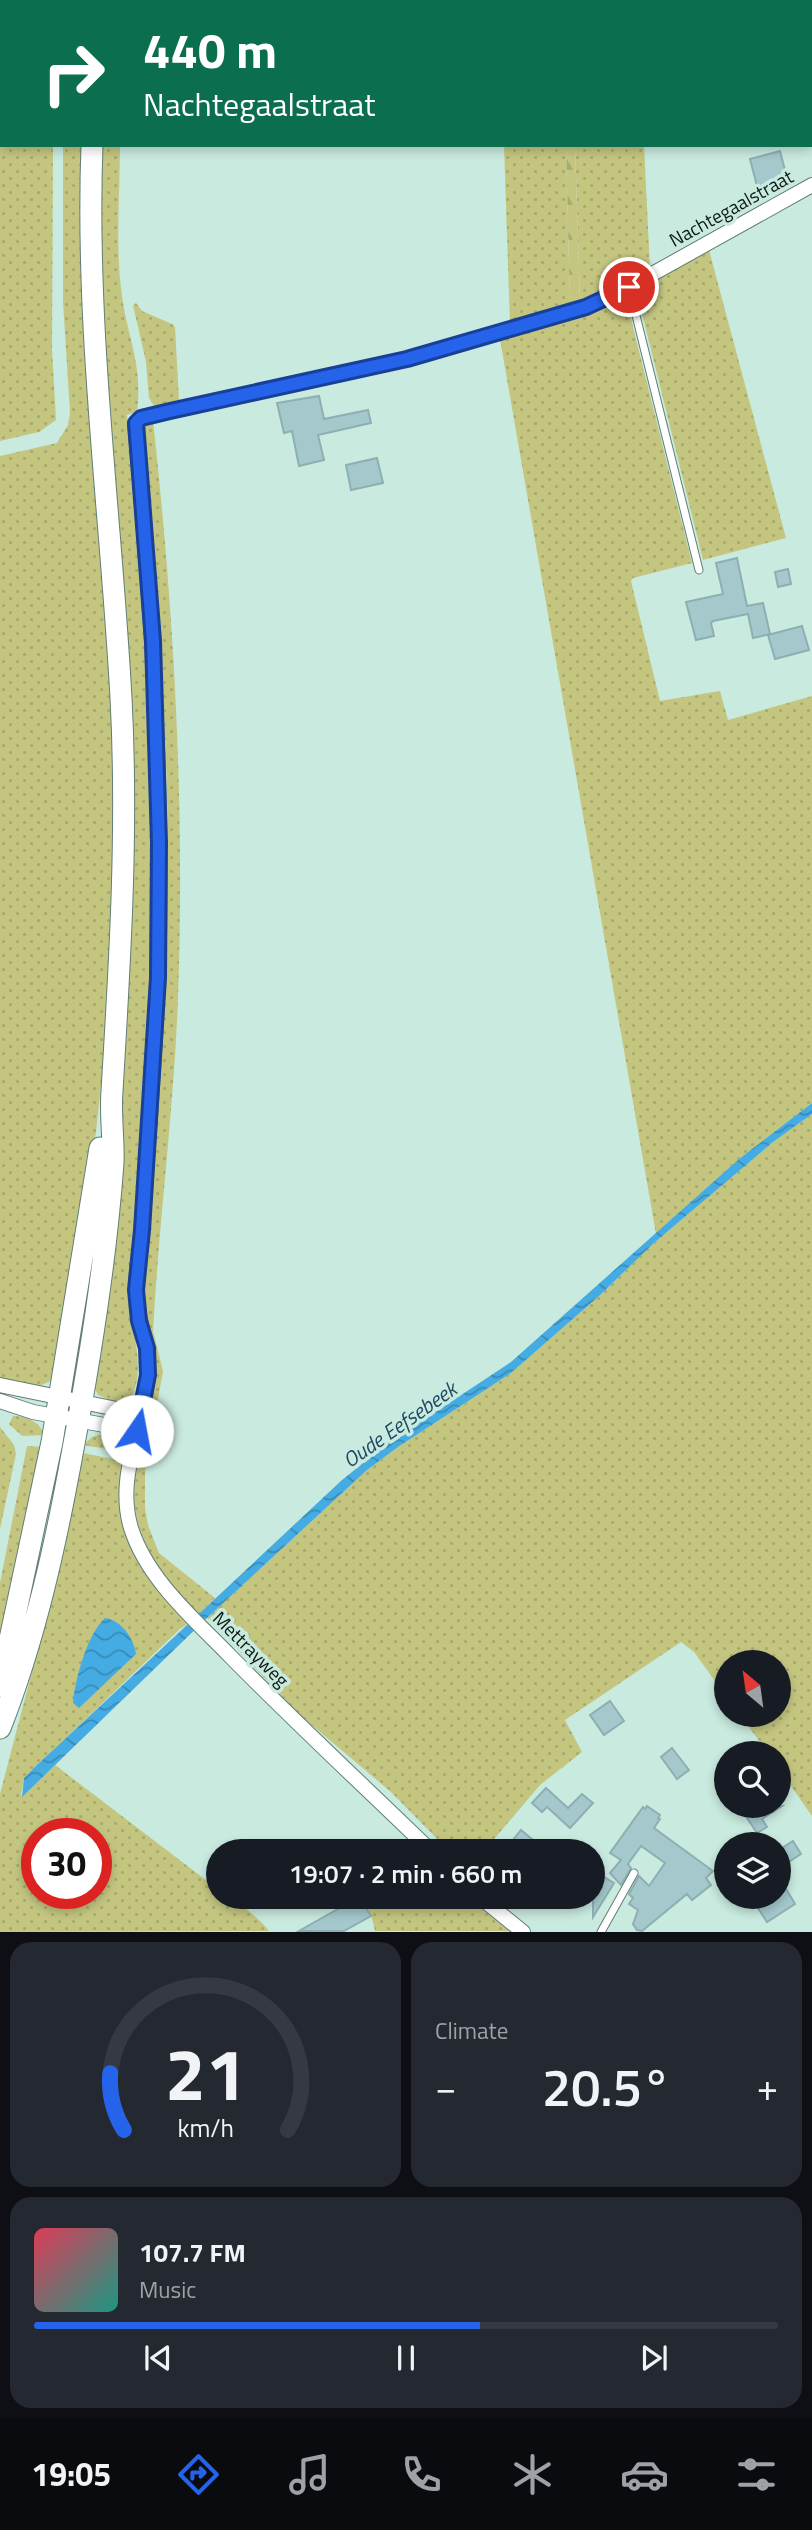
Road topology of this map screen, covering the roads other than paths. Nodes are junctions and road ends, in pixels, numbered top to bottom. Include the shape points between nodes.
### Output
1 (92, 147) edge
2 (812, 185) edge
3 (629, 287) junction
4 (147, 417) joint
5 (699, 570) dead end
6 (111, 1098) junction
7 (0, 1385) edge
8 (0, 1401) edge
9 (59, 1407) junction
10 (80, 1411) junction
11 (141, 1414) junction
12 (137, 1431) junction
13 (0, 1686) edge
14 (0, 1728) edge
15 (419, 1839) edge
16 (634, 1873) dead end
17 (495, 1909) edge
18 (523, 1931) edge
19 (601, 1931) edge

1 - 6 main road via 94,309 120,678 123,795 121,934
2 - 3 street, Nachtegaalstraat
3 - 4 street, Nachtegaalstraat via 586,307 407,359
3 - 5 lane
4 - 11 street, Mettrayweg via 135,425 153,641 159,856 158,978 136,1290 147,1348
6 - 9 main road
6 - 10 main road via 113,1163 103,1269
7 - 9 street
8 - 9 street via 24,1409
9 - 10 street
9 - 13 main road
10 - 11 street
10 - 12 street
10 - 14 main road via 41,1598
11 - 12 street, Mettrayweg
12 - 15 street, Mettrayweg via 127,1502 131,1527 154,1573 256,1682
16 - 19 lane
17 - 18 street

